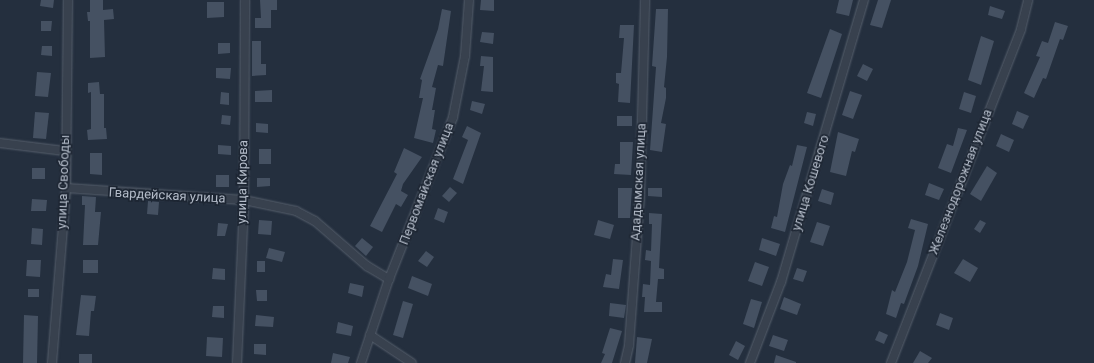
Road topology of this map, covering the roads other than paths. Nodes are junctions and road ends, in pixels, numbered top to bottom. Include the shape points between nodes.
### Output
1 (68, 0) edge
2 (245, 0) edge
3 (469, 0) edge
4 (645, 0) edge
5 (864, 0) edge
6 (1028, 0) edge
7 (0, 143) edge
8 (65, 151) junction
9 (66, 188) junction
10 (244, 200) junction
11 (389, 278) junction
12 (370, 334) junction
13 (52, 363) edge
14 (236, 363) edge
15 (360, 363) edge
16 (412, 363) edge
17 (625, 363) edge
18 (750, 363) edge
19 (891, 363) edge

1 - 8 street, улица Свободы
2 - 10 street, улица Кирова
3 - 11 street, Первомайская улица via 465,56 453,117
4 - 17 street, Ададымская улица via 640,195
5 - 18 street, улица Кошевого via 781,282
6 - 19 street, Железнодорожная улица via 1021,29
7 - 8 street
8 - 9 street, улица Свободы
9 - 10 street, Гвардейская улица
9 - 13 street, улица Свободы
10 - 11 street, Гвардейская улица via 306,216 367,266
10 - 14 street, улица Кирова
11 - 12 street, Первомайская улица
12 - 15 street, Первомайская улица
12 - 16 street

